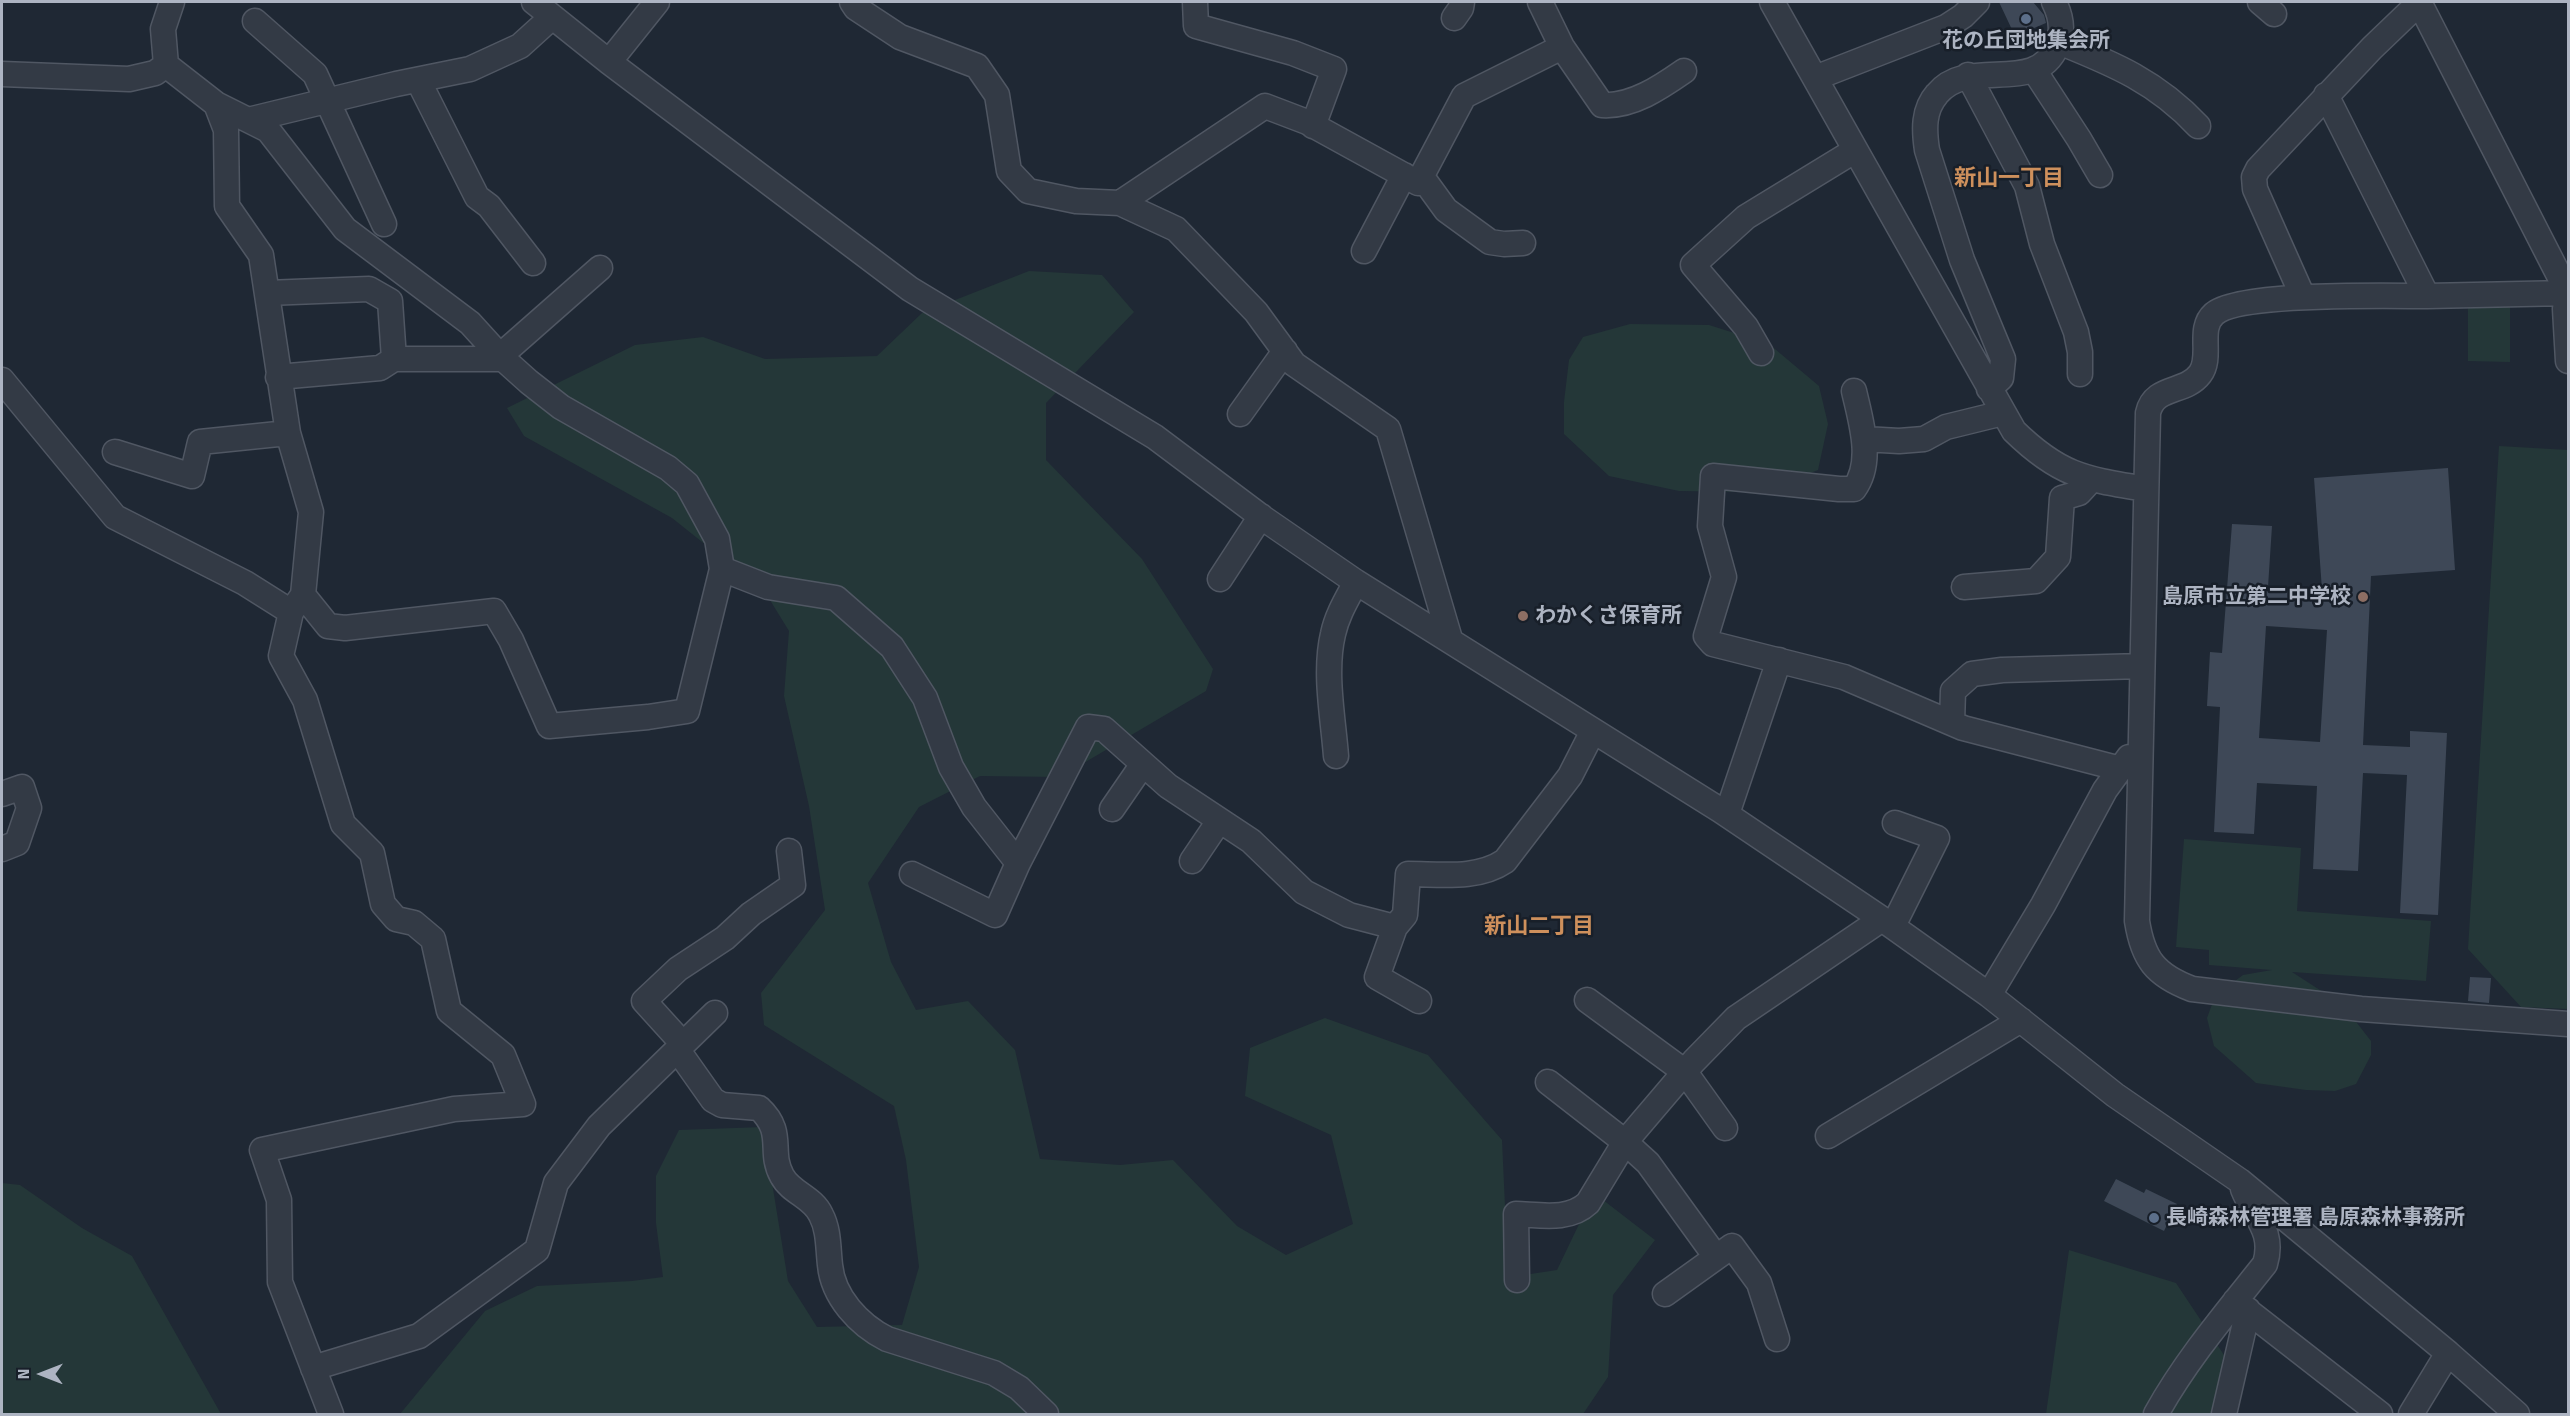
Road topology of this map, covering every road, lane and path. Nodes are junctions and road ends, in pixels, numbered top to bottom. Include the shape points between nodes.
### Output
1 (172, 2) edge
2 (657, 2) edge
3 (852, 2) edge
4 (1196, 2) edge
5 (1540, 2) edge
6 (1772, 2) edge
7 (1977, 2) edge
8 (2055, 2) edge
9 (2419, 2) edge
10 (543, 9) edge
11 (255, 21) dead end
12 (2059, 42) junction
13 (1562, 47) junction
14 (609, 62) junction
15 (166, 65) junction
16 (2034, 70) junction
17 (1684, 71) dead end
18 (2, 74) edge
19 (1968, 75) junction
20 (1815, 78) junction
21 (418, 80) junction
22 (2326, 95) junction
23 (328, 102) junction
24 (216, 104) junction
25 (248, 120) junction
26 (1314, 126) junction
27 (2198, 126) dead end
28 (1854, 151) junction
29 (2100, 175) dead end
30 (1413, 176) junction
31 (1120, 203) junction
32 (384, 224) dead end
33 (1523, 243) dead end
34 (1364, 251) dead end
35 (533, 263) dead end
36 (600, 268) dead end
37 (267, 293) junction
38 (2568, 293) edge
39 (2427, 296) junction
40 (2303, 297) junction
41 (1285, 351) junction
42 (1761, 352) dead end
43 (502, 358) junction
44 (394, 359) junction
45 (2568, 361) edge
46 (2080, 374) dead end
47 (278, 377) junction
48 (2, 380) edge
49 (1989, 389) junction
50 (1854, 391) dead end
51 (2003, 413) junction
52 (1240, 414) dead end
53 (288, 433) junction
54 (1864, 439) junction
55 (115, 452) dead end
56 (2091, 480) junction
57 (2146, 489) junction
58 (1261, 516) junction
59 (722, 569) junction
60 (1220, 579) dead end
61 (1356, 582) junction
62 (1964, 587) dead end
63 (297, 603) junction
64 (1450, 639) junction
65 (1779, 660) junction
66 (2142, 666) junction
67 (1952, 723) junction
68 (1593, 730) junction
69 (2139, 743) junction
70 (1336, 756) dead end
71 (1143, 764) junction
72 (2121, 769) junction
73 (12, 791) edge
74 (1112, 809) dead end
75 (1727, 814) junction
76 (1219, 821) junction
77 (1895, 823) dead end
78 (2, 849) edge
79 (789, 851) dead end
80 (1192, 861) dead end
81 (1018, 863) junction
82 (912, 874) dead end
83 (1888, 922) junction
84 (1395, 927) junction
85 (1989, 995) junction
86 (1587, 1000) dead end
87 (1419, 1001) dead end
88 (715, 1013) dead end
89 (2021, 1020) junction
90 (2568, 1024) edge
91 (680, 1047) junction
92 (1685, 1072) junction
93 (1548, 1082) dead end
94 (1725, 1128) dead end
95 (1828, 1136) dead end
96 (1625, 1142) junction
97 (2240, 1181) junction
98 (1716, 1257) junction
99 (1517, 1280) dead end
100 (1665, 1294) dead end
101 (2242, 1305) junction
102 (1777, 1340) dead end
103 (2448, 1353) junction
104 (313, 1368) junction
105 (331, 1414) edge
106 (1047, 1414) edge
107 (2156, 1414) edge
108 (2224, 1414) edge
109 (2379, 1414) edge
110 (2411, 1414) edge
111 (2517, 1414) edge

1 - 15 street via 163,29
2 - 14 street
3 - 31 street via 900,37 977,66 997,96 1009,171 1028,191 1076,201
4 - 26 street via 1196,26 1293,53 1334,69
5 - 13 street
6 - 20 street
7 - 20 street via 1946,27
8 - 12 street via 2060,14
9 - 22 street
9 - 39 street via 2568,293
10 - 14 street
10 - 21 street via 520,46 470,69
11 - 23 street via 315,74
12 - 16 street via 2054,54
12 - 27 street via 2149,83 2178,104
13 - 17 street via 1602,105 1612,106 1654,91
13 - 30 street via 1464,96
14 - 58 street via 909,289 1155,437
15 - 18 street via 155,73 129,79
15 - 24 street
16 - 19 street via 2010,75
16 - 29 street
19 - 46 street via 2027,186 2042,244 2076,332
19 - 49 street via 1950,81 1935,97 1929,106 1924,133 1962,260 2003,359 2001,378
20 - 28 street
21 - 23 street
21 - 35 street via 477,197 489,206
22 - 39 street
22 - 40 street via 2254,177 2255,189
23 - 25 street
23 - 32 street
24 - 25 street
24 - 37 street via 226,130 227,206 261,255
25 - 43 street via 268,130 345,229 470,323
26 - 30 street
26 - 31 street via 1265,106
28 - 42 street via 1746,217 1693,265 1746,327
28 - 49 street
30 - 33 street via 1446,210 1490,242
30 - 34 street
31 - 41 street via 1176,229 1256,312
36 - 43 street
37 - 44 street via 369,289 390,301
37 - 47 street
38 - 45 street
39 - 40 street
40 - 57 street via 2229,307 2209,319 2201,373 2194,380 2160,394 2150,405
41 - 52 street
41 - 64 street via 1294,364 1388,429
43 - 44 street
43 - 59 street via 561,407 668,468 687,484 717,539
44 - 47 street via 381,368
47 - 53 street
48 - 63 street via 115,517 245,583
49 - 51 street
50 - 54 street
51 - 54 street via 1946,426 1924,439
51 - 56 street via 2014,431 2037,453 2062,469
53 - 55 street via 200,442 192,476
53 - 63 street via 311,512
54 - 65 street via 1862,478 1854,489 1713,476 1710,526 1724,577 1706,636 1713,644
56 - 57 street
56 - 62 street via 2079,493 2062,498 2058,557 2036,580
57 - 66 street
58 - 60 street
58 - 61 street
59 - 63 street via 687,711 549,726 494,610 336,627 328,626
59 - 81 street via 768,587 836,598 892,647 925,698 951,767 974,807
61 - 64 street
61 - 70 street via 1333,634 1330,683
63 - 104 street via 281,656 305,700 343,824 372,853 383,904 396,919 414,923 433,939 449,1011 503,1055 523,1104 454,1109 262,1150 279,1200 280,1282
64 - 68 street
65 - 67 street via 1844,676
65 - 75 street
66 - 67 street via 1972,674 1953,692
66 - 69 street
67 - 72 street
68 - 75 street
68 - 84 street via 1570,776 1505,861 1478,873 1408,874 1405,915
69 - 72 street
69 - 90 street via 2137,921 2148,959 2174,982 2192,989 2361,1009
71 - 74 street
71 - 76 street
71 - 81 street via 1104,729 1088,727
72 - 85 street
73 - 78 street via 29,808 17,843
75 - 83 street
76 - 80 street
76 - 84 street via 1251,841 1304,892 1349,915
77 - 83 street via 1937,838
79 - 91 street via 793,885 678,969 645,1001
81 - 82 street via 995,915
83 - 85 street
83 - 92 street via 1736,1018
84 - 87 street via 1377,977
85 - 89 street
86 - 92 street
88 - 91 street
89 - 95 street
89 - 97 street via 2115,1095
91 - 104 street via 599,1126 556,1183 537,1250 419,1336
91 - 106 street via 713,1100 722,1105 759,1108 773,1122 782,1177 815,1204 821,1215 836,1288 859,1320 887,1339 994,1373 1019,1388
92 - 94 street
92 - 96 street
93 - 96 street
96 - 98 street via 1648,1163
96 - 99 street via 1581,1210 1570,1215 1516,1214
97 - 101 street via 2266,1231 2268,1252
97 - 103 street
98 - 100 street
98 - 102 street via 1732,1246 1759,1282
101 - 107 street via 2177,1377
101 - 108 street
101 - 109 street
103 - 110 street
103 - 111 street
104 - 105 street

